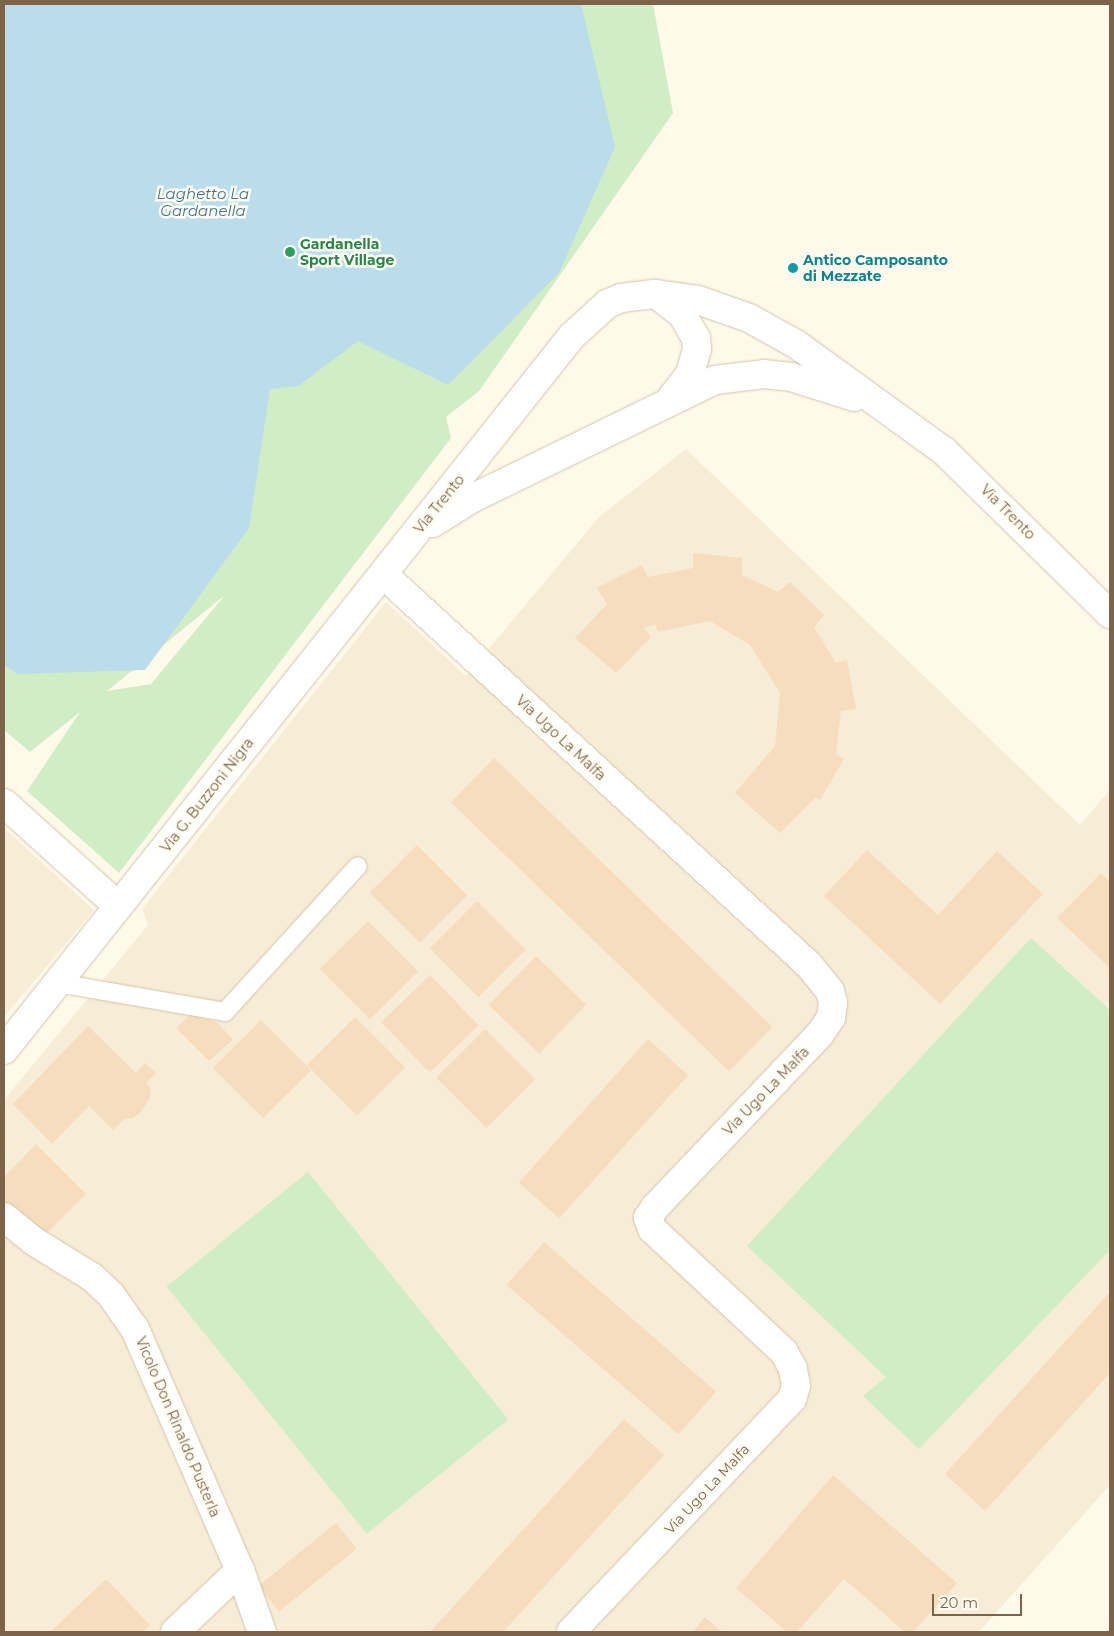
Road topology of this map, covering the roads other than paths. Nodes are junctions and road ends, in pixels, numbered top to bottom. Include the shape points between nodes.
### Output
1 (656, 294) junction
2 (669, 400) junction
3 (898, 418) junction
4 (409, 540) junction
5 (383, 574) junction
6 (1110, 614) edge
7 (4, 803) edge
8 (358, 866) dead end
9 (118, 906) junction
10 (57, 983) junction
11 (4, 1050) edge
12 (4, 1217) edge
13 (240, 1570) junction
14 (175, 1632) edge
15 (262, 1632) edge
16 (571, 1632) edge

1 - 2 street, Via Trento via 682,314 696,338 697,349 690,374
1 - 3 street, Via Trento via 722,306 774,331
1 - 4 street, Via Trento via 621,298 589,319
2 - 3 street, Via Trento via 716,380 764,374 815,382
2 - 4 street, Via Trento via 471,499
3 - 6 street, Via Trento via 957,462
4 - 5 street, Via G. Buzzoni Nigra
5 - 9 street, Via G. Buzzoni Nigra
5 - 16 street, Via Ugo La Malfa via 809,964 830,991 833,1003 831,1018 820,1034 648,1218 652,1229 784,1352 794,1369 796,1386 792,1399
7 - 9 street
8 - 10 lane via 225,1012
9 - 10 street, Via G. Buzzoni Nigra
10 - 11 street, Via G. Buzzoni Nigra
12 - 13 street, Vicolo Don Rinaldo Pusterla via 35,1242 92,1277 125,1312 143,1344
13 - 14 street
13 - 15 street, Vicolo Don Rinaldo Pusterla

